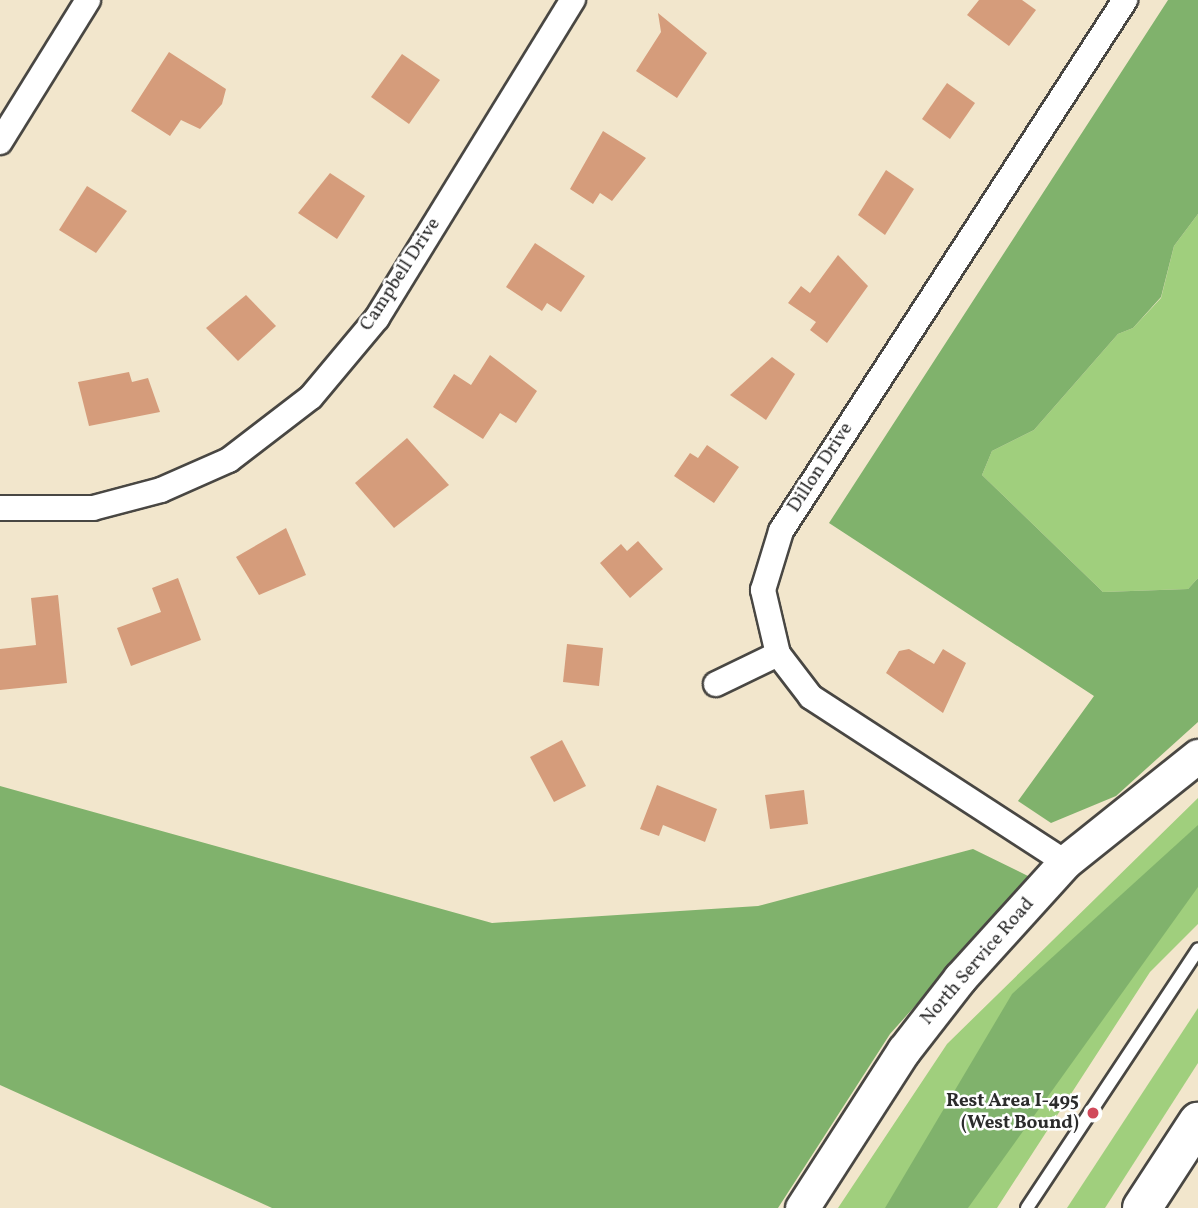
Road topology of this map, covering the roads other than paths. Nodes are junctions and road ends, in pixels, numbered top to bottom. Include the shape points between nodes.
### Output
1 (88, 0) edge
2 (573, 0) edge
3 (1125, 0) edge
4 (0, 142) edge
5 (0, 508) edge
6 (778, 654) junction
7 (716, 684) dead end
8 (1198, 755) edge
9 (1065, 862) junction
10 (1198, 950) edge
11 (1198, 1122) edge
12 (802, 1208) edge
13 (1027, 1208) edge
14 (1142, 1208) edge

1 - 4 street
2 - 5 street, Campbell Drive via 377,318 311,397 229,460 161,490 93,508
3 - 6 street, Dillon Drive via 781,531 763,590
6 - 7 street
6 - 9 street, Dillon Drive via 811,697
8 - 9 main road, North Service Road
9 - 12 main road, North Service Road via 904,1049
10 - 13 lane
11 - 14 highway

